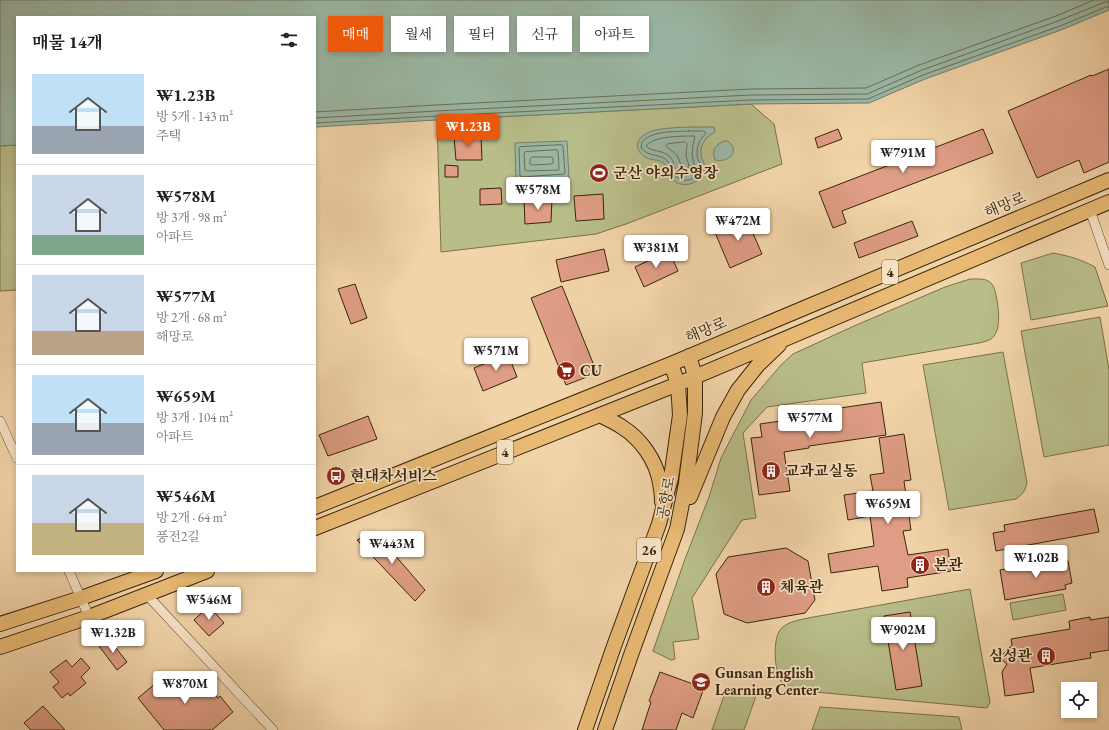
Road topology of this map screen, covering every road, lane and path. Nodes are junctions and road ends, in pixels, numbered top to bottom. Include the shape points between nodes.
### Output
1 (1109, 180) edge
2 (1109, 202) edge
3 (1090, 210) junction
4 (1109, 265) edge
5 (787, 338) junction
6 (689, 356) junction
7 (671, 364) junction
8 (695, 376) junction
9 (678, 384) junction
10 (600, 415) junction
11 (0, 421) edge
12 (16, 456) edge
13 (316, 507) edge
14 (663, 507) junction
15 (316, 528) edge
16 (677, 529) junction
17 (69, 572) edge
18 (153, 572) edge
19 (204, 572) edge
20 (147, 595) junction
21 (81, 598) junction
22 (90, 617) junction
23 (0, 624) edge
24 (0, 647) edge
25 (273, 730) edge
26 (585, 730) edge
27 (605, 730) edge

1 - 6 main road, 해망로 / 4
2 - 3 main road, 4
3 - 4 street
3 - 5 main road, 4
5 - 8 main road, 4
5 - 16 main road, 26 via 758,365 738,390 723,418
6 - 7 main road, 해망로 / 4
6 - 8 main road, 공항로
7 - 9 main road, 공항로 / 26
7 - 13 main road, 해망로 / 4
8 - 9 main road, 4
8 - 16 main road, 공항로 via 695,413
9 - 10 main road, 4
9 - 14 main road, 공항로 / 26 via 680,415 671,478
10 - 14 main road via 637,438 646,451 655,465 660,481
10 - 15 main road, 4
11 - 12 street
14 - 26 main road, 공항로 / 26
16 - 27 main road, 공항로 / 26
17 - 21 street
18 - 21 main road
19 - 20 main road
20 - 22 main road
20 - 25 street
21 - 22 street
21 - 23 main road
22 - 24 main road

